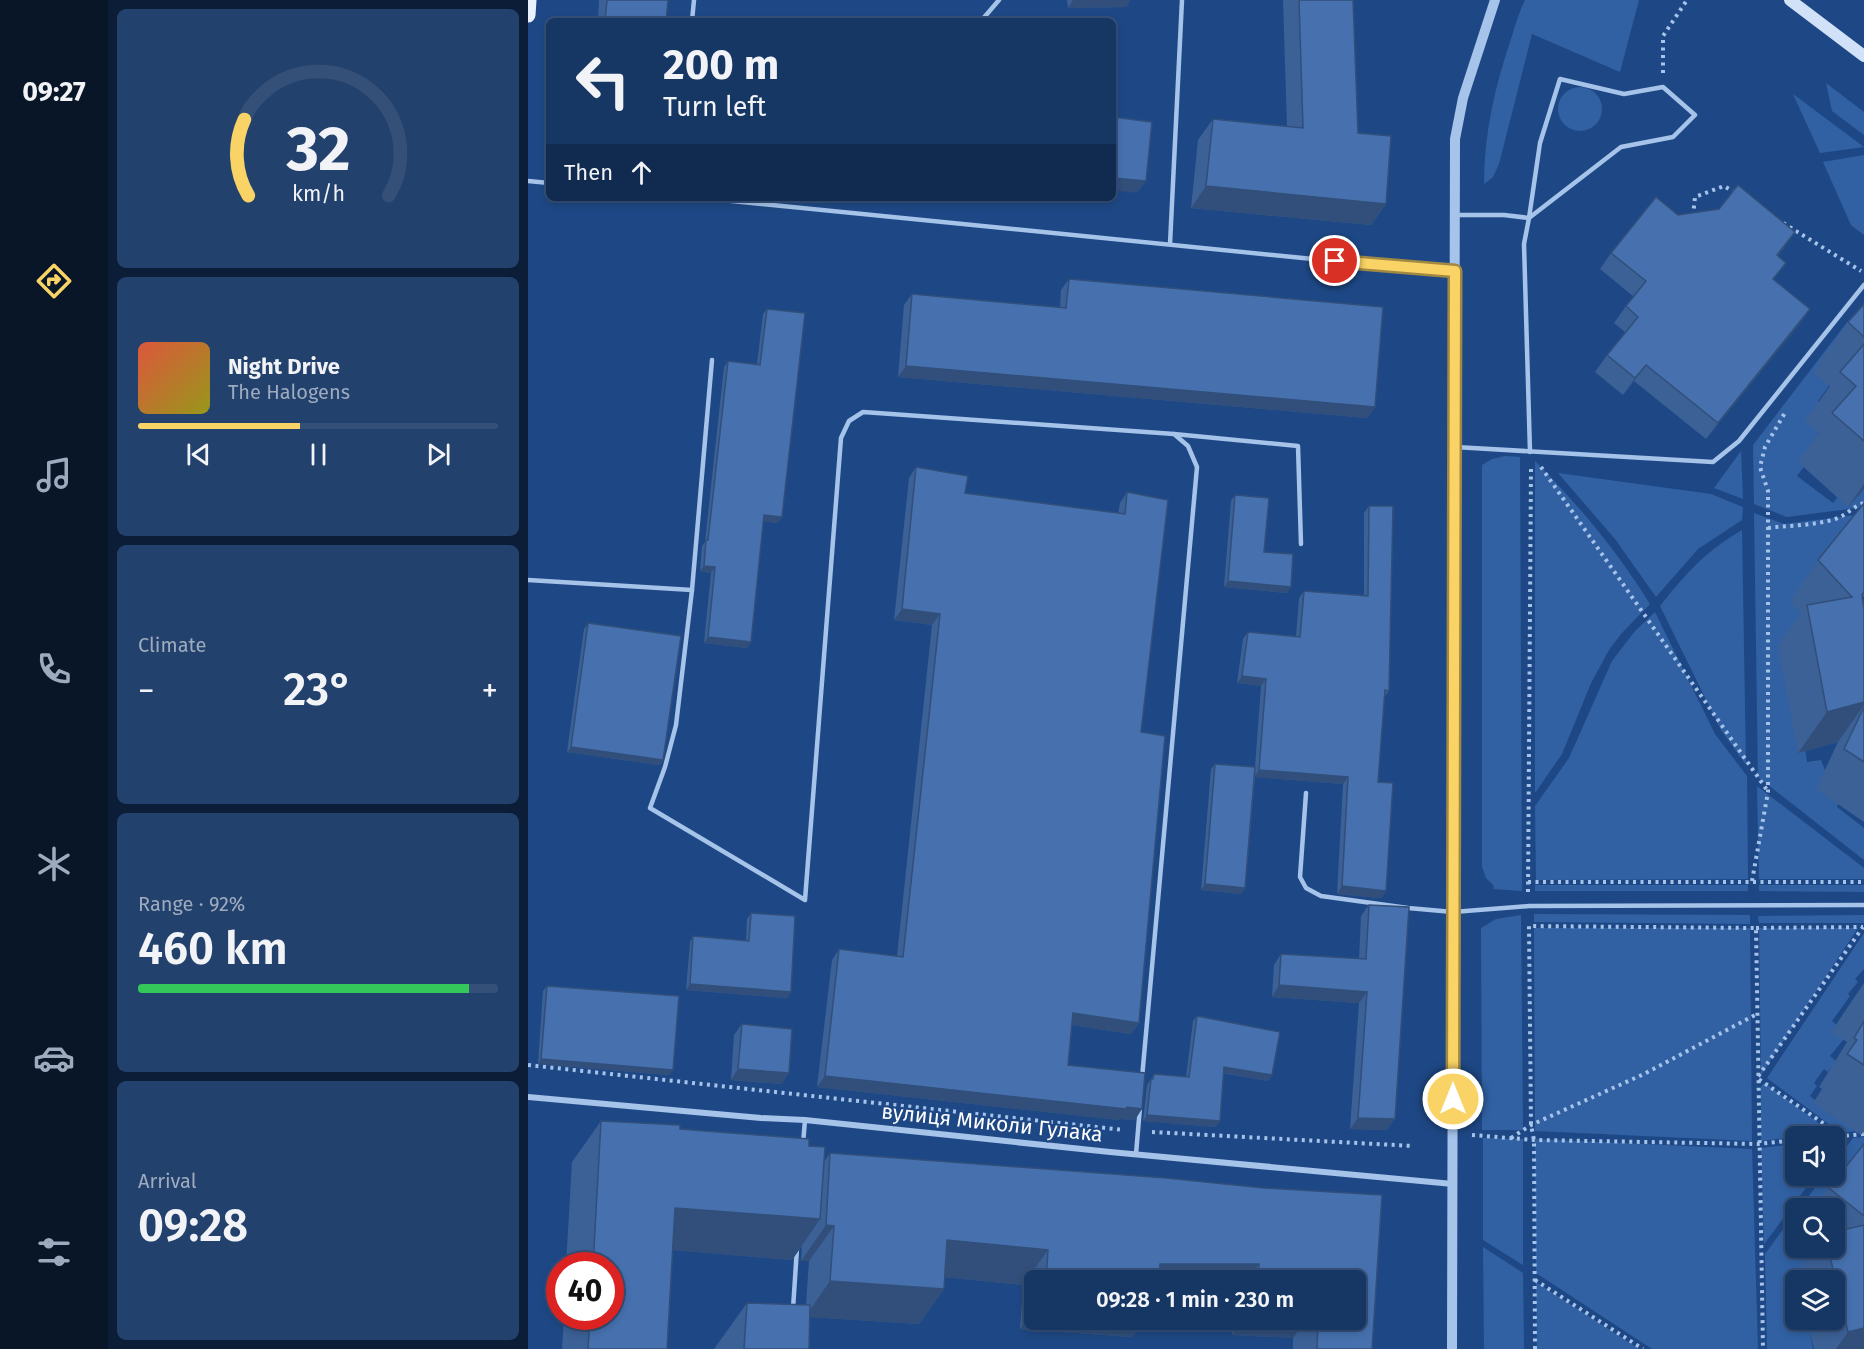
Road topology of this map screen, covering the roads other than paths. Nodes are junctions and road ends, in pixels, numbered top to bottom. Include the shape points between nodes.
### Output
1 (529, 0) edge
2 (693, 0) edge
3 (999, 0) edge
4 (1182, 0) edge
5 (1495, 0) edge
6 (1790, 0) edge
7 (528, 15) edge
8 (692, 18) edge
9 (984, 18) edge
10 (1864, 56) edge
11 (528, 181) edge
12 (546, 183) edge
13 (733, 201) edge
14 (1455, 215) junction
15 (1529, 218) junction
16 (1170, 244) junction
17 (1455, 271) junction
18 (1864, 285) edge
19 (712, 360) dead end
20 (1174, 434) junction
21 (1454, 447) junction
22 (1530, 452) junction
23 (1300, 544) dead end
24 (528, 580) edge
25 (692, 590) junction
26 (1306, 794) dead end
27 (1864, 905) edge
28 (1453, 912) junction
29 (1142, 1084) edge
30 (1141, 1096) edge
31 (528, 1097) edge
32 (805, 1120) junction
33 (803, 1152) edge
34 (1136, 1154) junction
35 (1452, 1184) junction
36 (797, 1244) edge
37 (793, 1314) edge
38 (1452, 1349) edge

1 - 7 main road
2 - 8 lane
3 - 9 lane
4 - 16 lane
5 - 14 street via 1463,98 1455,139
6 - 10 main road
11 - 12 lane
13 - 16 lane
14 - 15 lane
14 - 17 street
15 - 15 lane via 1621,147 1673,137 1695,115 1663,87 1624,94 1560,79 1540,143
15 - 22 lane via 1524,244
16 - 17 lane
17 - 21 street
18 - 22 lane via 1739,441 1713,462
19 - 25 lane
20 - 23 lane via 1298,446
20 - 25 lane via 864,412 849,421 841,438 805,900 650,808 676,725
20 - 29 lane via 1188,446 1197,467
21 - 22 lane
21 - 28 street
24 - 25 lane
26 - 28 lane via 1300,877 1306,888 1321,896
27 - 28 lane via 1529,906
28 - 35 street
30 - 34 lane
31 - 32 street, вулиця Миколи Гулака
32 - 33 lane
32 - 34 street, вулиця Миколи Гулака
34 - 35 street, вулиця Миколи Гулака
35 - 38 street
36 - 37 lane

